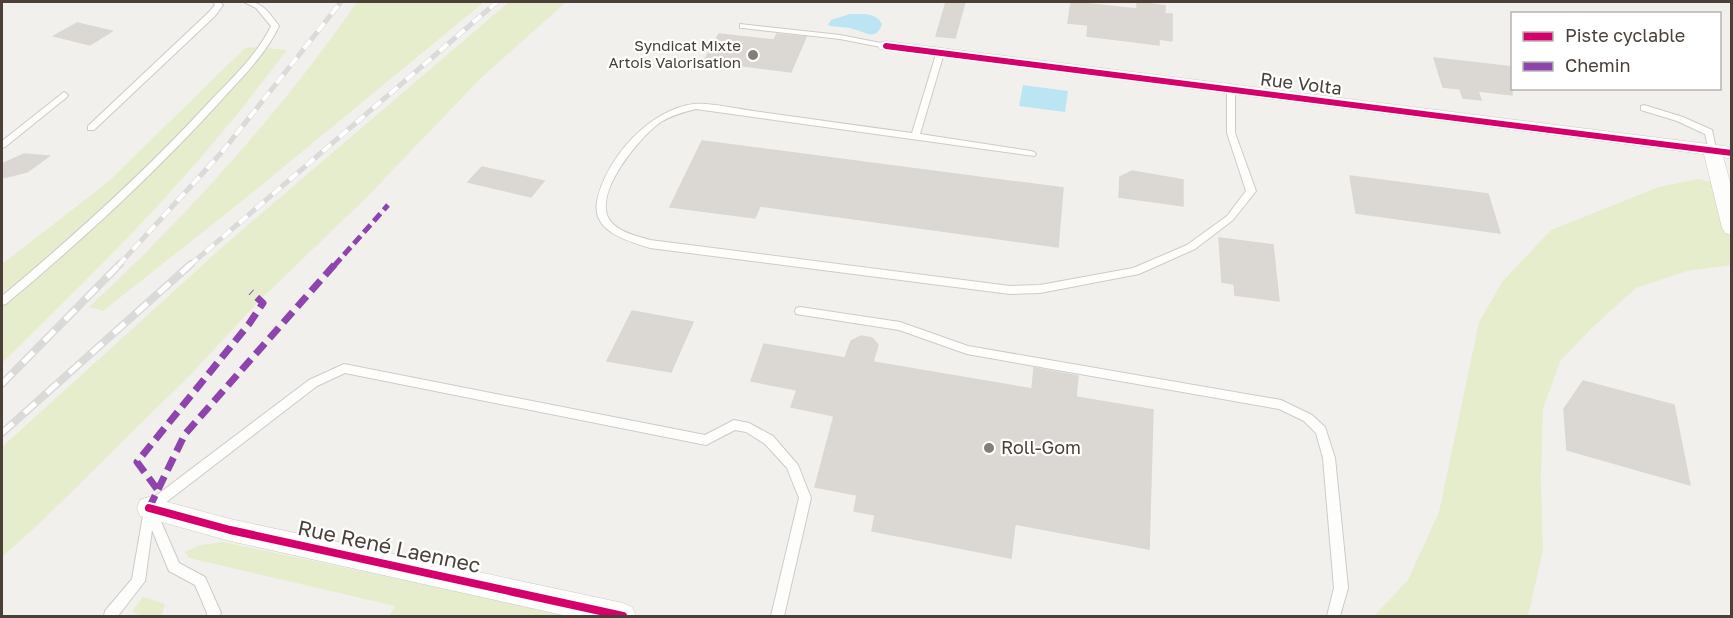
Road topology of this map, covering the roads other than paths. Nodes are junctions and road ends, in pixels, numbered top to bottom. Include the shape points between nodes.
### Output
1 (216, 2) edge
2 (248, 2) edge
3 (743, 26) dead end
4 (886, 46) joint
5 (940, 53) junction
6 (1231, 90) junction
7 (64, 95) dead end
8 (1644, 108) dead end
9 (91, 128) dead end
10 (915, 136) junction
11 (2, 145) edge
12 (1712, 149) junction
13 (1731, 153) edge
14 (1031, 154) dead end
15 (1731, 228) edge
16 (2, 302) edge
17 (800, 311) dead end
18 (148, 508) junction
19 (110, 616) edge
20 (213, 616) edge
21 (623, 616) edge
22 (778, 616) edge
23 (1334, 616) edge

1 - 9 lane via 219,5 212,14
2 - 16 lane via 260,6 275,26 267,43 173,149 63,252
3 - 4 lane
4 - 5 street, Rue Volta
5 - 6 street, Rue Volta
5 - 10 lane
6 - 10 lane via 1231,133 1251,191 1230,218 1191,247 1136,271 1040,289 1010,290 650,244 612,228 603,219 600,207 605,186 640,136 669,113 696,106
6 - 12 street, Rue Volta
7 - 11 lane
8 - 12 lane via 1709,132
10 - 14 lane
12 - 13 street, Rue Volta
12 - 15 street
17 - 23 lane via 900,326 967,350 1281,405 1308,418 1321,430 1329,458 1341,588
18 - 19 lane via 138,581
18 - 20 lane via 174,567 200,581
18 - 21 street, Rue René Laennec via 230,530
18 - 22 lane via 313,383 344,368 706,440 734,425 749,428 769,440 792,465 805,498

